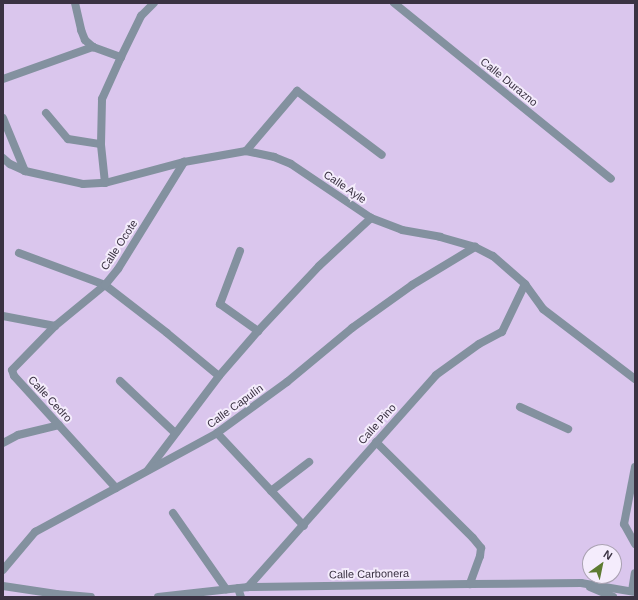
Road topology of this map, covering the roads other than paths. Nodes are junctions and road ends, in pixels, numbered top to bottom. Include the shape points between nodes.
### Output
1 (75, 3) edge
2 (154, 3) edge
3 (394, 3) edge
4 (93, 47) junction
5 (121, 57) junction
6 (3, 79) edge
7 (46, 112) dead end
8 (3, 118) edge
9 (101, 144) junction
10 (246, 151) junction
11 (382, 155) dead end
12 (3, 158) edge
13 (184, 162) junction
14 (25, 170) junction
15 (611, 179) dead end
16 (104, 183) junction
17 (371, 218) junction
18 (475, 247) junction
19 (240, 251) dead end
20 (19, 253) dead end
21 (525, 284) junction
22 (105, 285) junction
23 (4, 317) edge
24 (55, 326) junction
25 (258, 331) junction
26 (219, 376) junction
27 (635, 379) edge
28 (120, 381) dead end
29 (520, 407) dead end
30 (59, 425) junction
31 (568, 429) dead end
32 (175, 434) junction
33 (217, 434) junction
34 (376, 442) junction
35 (3, 443) edge
36 (309, 462) dead end
37 (635, 467) edge
38 (147, 472) junction
39 (116, 488) junction
40 (271, 491) junction
41 (173, 514) dead end
42 (304, 526) junction
43 (635, 544) edge
44 (3, 570) edge
45 (635, 573) edge
46 (580, 583) junction
47 (470, 584) junction
48 (3, 586) edge
49 (248, 587) junction
50 (238, 588) junction
51 (226, 589) junction
52 (634, 591) edge
53 (54, 596) edge
54 (91, 597) edge
55 (158, 597) edge
56 (241, 597) edge
57 (613, 597) edge

1 - 4 street via 85,40
2 - 5 street via 141,16
3 - 15 street, Calle Durazno
4 - 5 street
4 - 6 street
5 - 9 street via 102,99
7 - 9 street via 68,139
8 - 14 street
9 - 16 street
10 - 11 street via 297,90
10 - 13 street, Calle Ayle
10 - 17 street, Calle Ayle via 274,157 291,164
12 - 14 street, Calle Ayle
13 - 16 street, Calle Ayle
13 - 22 street, Calle Ocote via 118,269
14 - 16 street, Calle Ayle via 83,184
17 - 18 street, Calle Ayle via 402,230
17 - 25 street, Calle Capulín via 319,266
18 - 21 street, Calle Ayle via 493,256
18 - 33 street, Calle Capulín via 412,285 358,323 287,382
19 - 25 street via 220,304
20 - 22 street
21 - 27 street, Calle Ayle via 543,309
21 - 34 street, Calle Pino via 502,332 479,344 436,375
22 - 24 street, Calle Ocote
22 - 26 street
23 - 24 street
24 - 30 street, Calle Cedro via 12,370 14,376
25 - 26 street, Calle Capulín
26 - 32 street, Calle Capulín
28 - 32 street
29 - 31 street
30 - 35 street via 18,435
30 - 39 street, Calle Cedro
32 - 38 street, Calle Capulín
33 - 38 street, Calle Capulín
33 - 40 street
34 - 42 street, Calle Pino
34 - 47 street via 481,548
36 - 40 street
37 - 43 street via 624,524
38 - 39 street, Calle Capulín
39 - 44 street, Calle Capulín via 35,532
40 - 42 street
41 - 51 street
42 - 49 street, Calle Pino
45 - 52 street
46 - 47 street, Calle Carbonera
46 - 52 street
46 - 57 street
47 - 49 street, Calle Carbonera
48 - 53 street
49 - 50 street, Calle Carbonera
50 - 51 street, Calle Carbonera
50 - 56 street
51 - 55 street, Calle Carbonera
53 - 54 street

